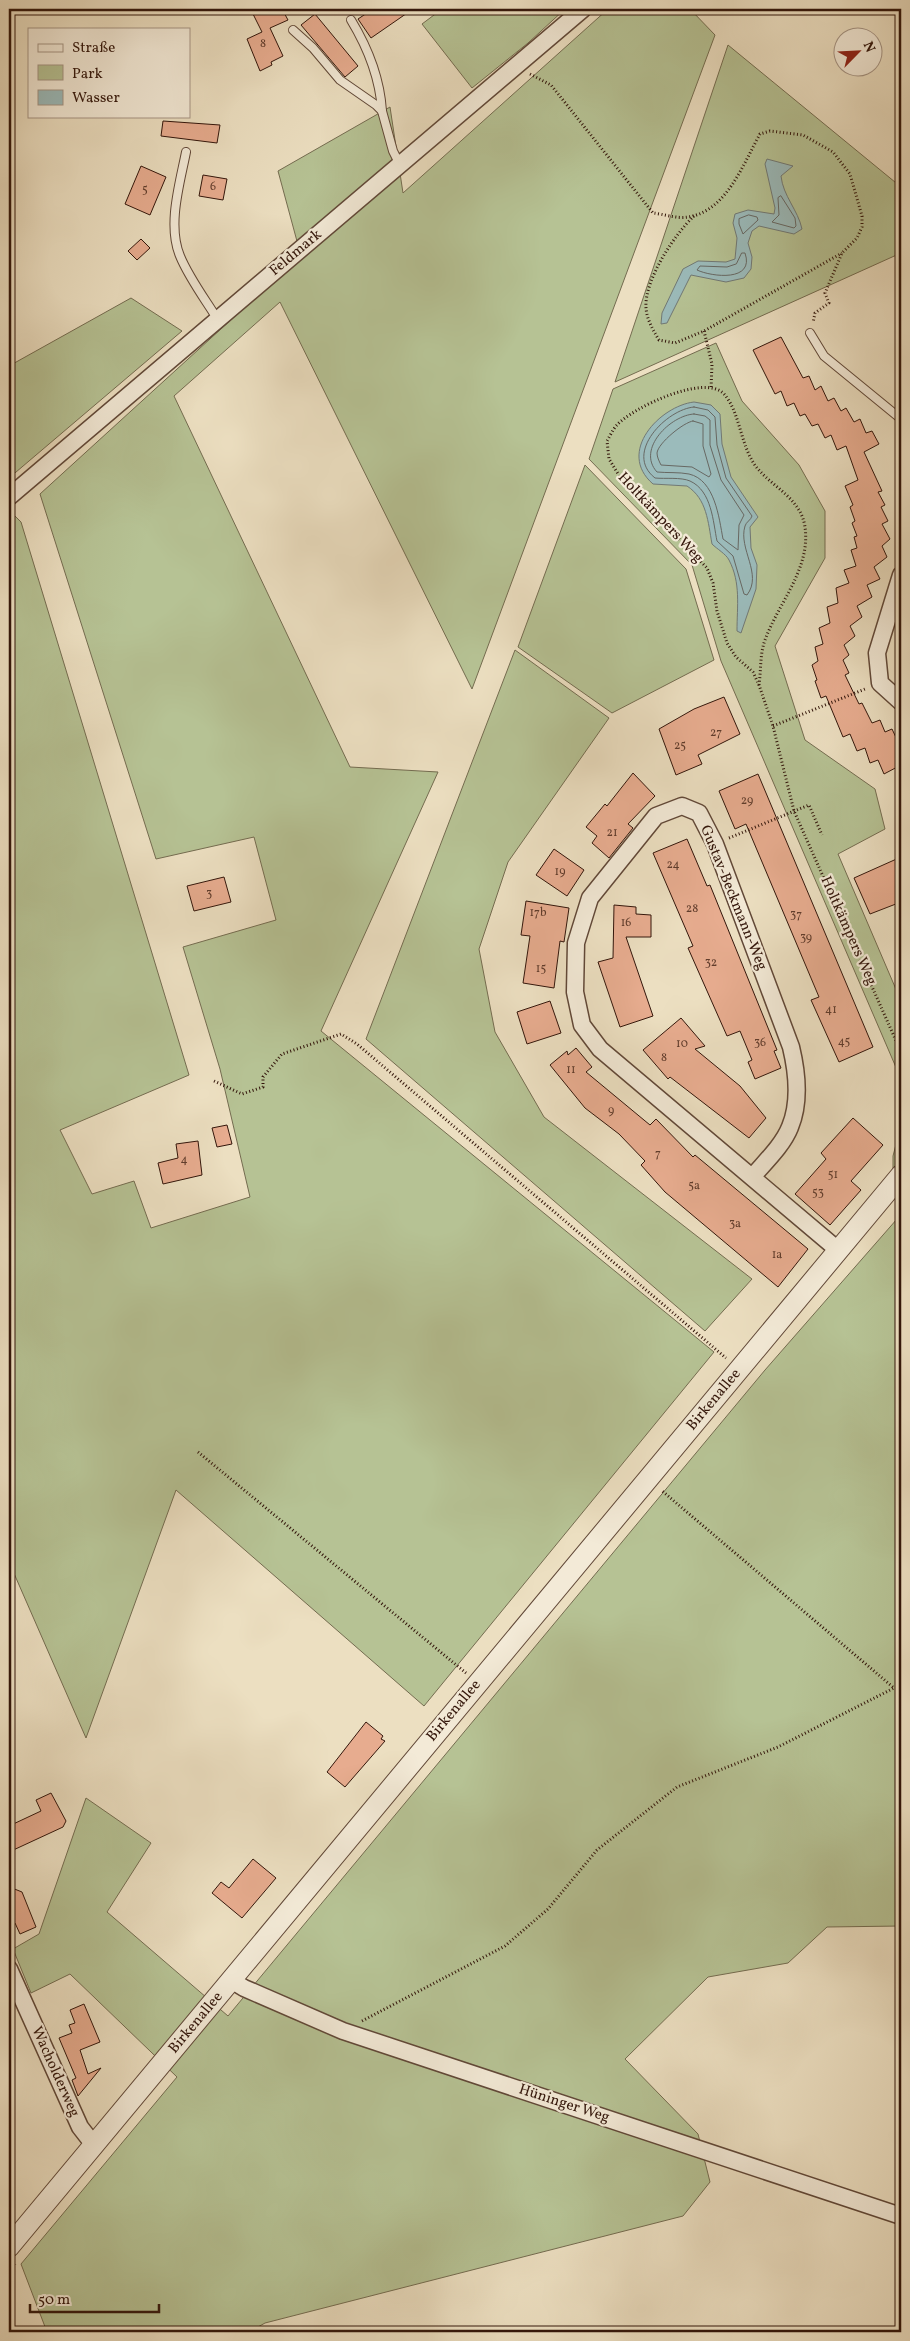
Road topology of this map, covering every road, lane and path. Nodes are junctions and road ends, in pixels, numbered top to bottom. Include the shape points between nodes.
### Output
1 (584, 9) edge
2 (351, 20) dead end
3 (293, 30) dead end
4 (515, 67) junction
5 (382, 111) junction
6 (186, 152) dead end
7 (400, 165) junction
8 (696, 214) junction
9 (842, 253) junction
10 (218, 320) junction
11 (704, 331) junction
12 (810, 333) joint
13 (711, 389) junction
14 (901, 420) edge
15 (9, 497) edge
16 (901, 575) edge
17 (880, 683) junction
18 (759, 684) junction
19 (901, 702) edge
20 (773, 726) junction
21 (794, 811) junction
22 (822, 834) dead end
23 (715, 844) junction
24 (901, 1052) edge
25 (214, 1081) dead end
26 (901, 1175) edge
27 (753, 1176) junction
28 (838, 1250) junction
29 (740, 1370) junction
30 (198, 1452) dead end
31 (647, 1478) junction
32 (478, 1682) junction
33 (9, 1968) edge
34 (231, 1980) junction
35 (343, 2031) junction
36 (94, 2145) junction
37 (901, 2216) edge
38 (9, 2248) edge

1 - 4 street, Feldmark
2 - 5 lane via 366,45
3 - 5 lane via 340,80
4 - 7 street, Feldmark
4 - 8 path via 551,85 653,213 687,217
5 - 7 lane
6 - 10 lane via 178,198 176,240 180,255
7 - 10 street, Feldmark
8 - 9 path via 720,200 760,134 770,131 803,135 833,152 850,174 862,227 857,238
8 - 11 path via 678,231 661,260 646,307 659,340 675,343
9 - 11 path
9 - 12 path via 825,293 829,303 815,313
10 - 15 street, Feldmark
11 - 13 path via 713,369
12 - 14 lane via 824,356
13 - 18 path, Holtkämpers Weg via 722,392 729,401 749,458 797,506 805,526 801,566 764,643
13 - 18 path, Holtkämpers Weg via 695,389 662,397 636,410 617,425 607,441 609,459 622,480 707,568 727,643 736,657 753,672
16 - 17 street via 877,653
17 - 19 street
17 - 20 path
18 - 20 path, Holtkämpers Weg
20 - 21 path, Holtkämpers Weg
21 - 22 path via 809,805
21 - 23 path
21 - 24 path, Holtkämpers Weg
23 - 27 street, Gustav-Beckmann-Weg via 796,1066 790,1127
23 - 27 street, Gustav-Beckmann-Weg via 699,813 682,806 656,816 590,898 576,943 575,992 582,1025 600,1049
25 - 29 path via 242,1094 263,1087 263,1077 282,1054 341,1034 357,1044
26 - 28 street, Birkenallee
27 - 28 street, Gustav-Beckmann-Weg
28 - 29 street, Birkenallee
29 - 31 street, Birkenallee
30 - 32 path
31 - 32 street, Birkenallee
31 - 35 path via 894,1688 778,1747 677,1787 597,1850 548,1909 505,1946
32 - 34 street, Birkenallee
33 - 36 street, Wacholderweg via 80,2127
34 - 35 street, Hüninger Weg
34 - 36 street, Birkenallee
35 - 37 street, Hüninger Weg
36 - 38 street, Birkenallee

